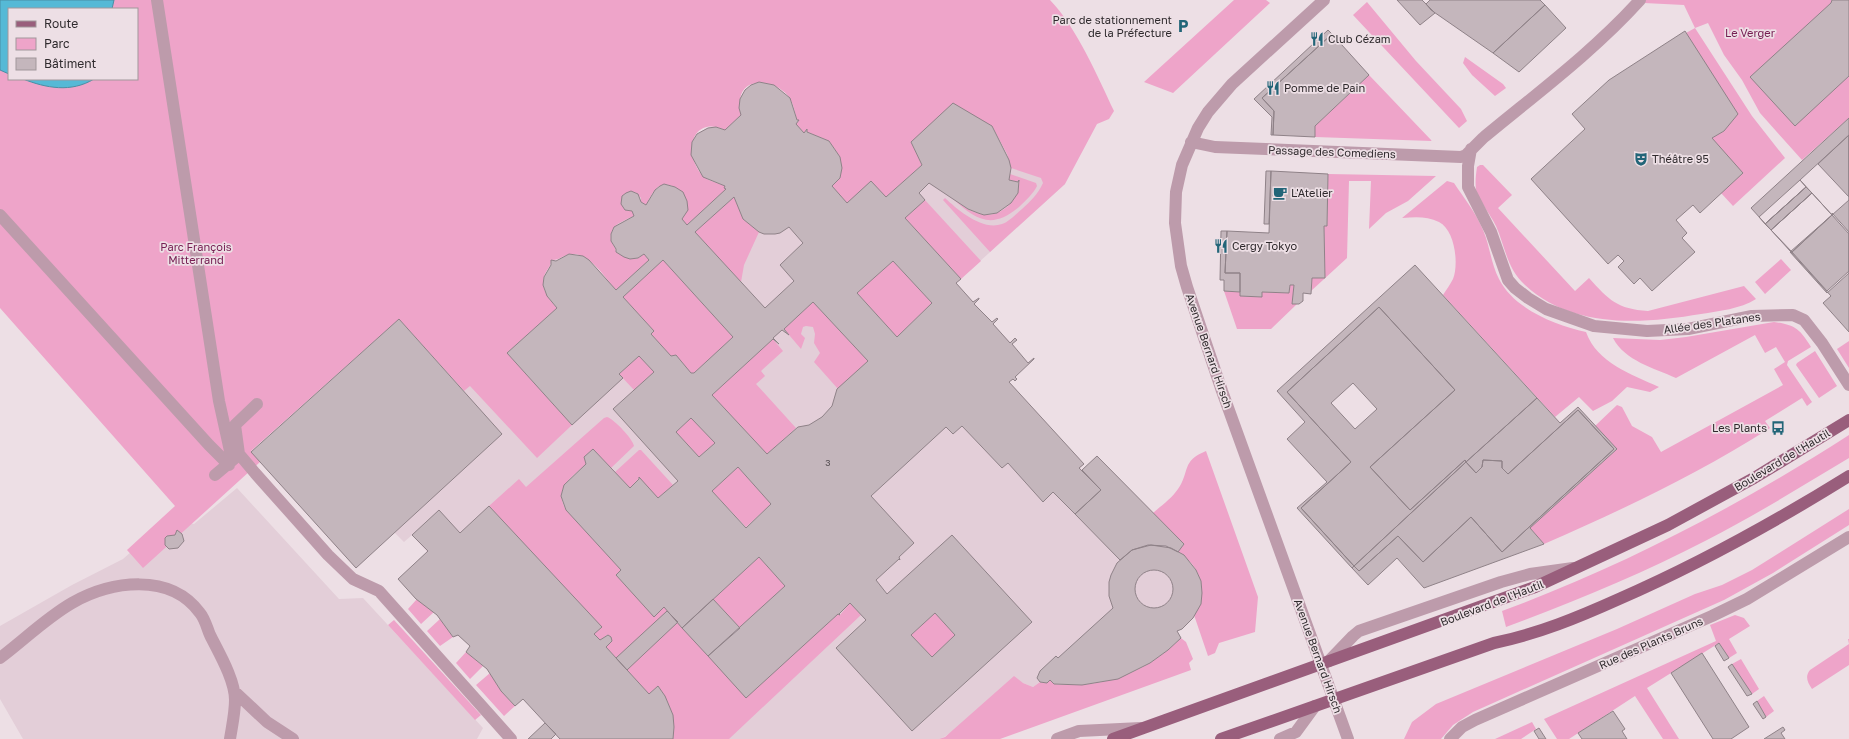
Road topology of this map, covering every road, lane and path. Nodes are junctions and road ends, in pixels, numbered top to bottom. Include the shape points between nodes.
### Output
1 (157, 0) edge
2 (1324, 0) edge
3 (1640, 0) edge
4 (1191, 142) junction
5 (1472, 149) junction
6 (0, 215) edge
7 (1849, 385) edge
8 (257, 404) dead end
9 (1849, 420) edge
10 (240, 454) junction
11 (229, 465) junction
12 (215, 474) dead end
13 (1849, 476) edge
14 (1849, 537) edge
15 (1580, 567) junction
16 (0, 658) edge
17 (1325, 663) junction
18 (234, 691) junction
19 (1334, 699) junction
20 (1315, 706) junction
21 (1146, 727) junction
22 (230, 739) edge
23 (293, 739) edge
24 (510, 739) edge
25 (1057, 739) edge
26 (1113, 739) edge
27 (1221, 739) edge
28 (1280, 739) edge
29 (1348, 739) edge
30 (1450, 739) edge

1 - 11 street via 219,401 230,451
2 - 4 street, Avenue Bernard Hirsch via 1232,84 1208,112
3 - 5 street, Passage des Comediens via 1592,48
4 - 5 street, Passage des Comediens via 1215,147 1456,157 1466,155
4 - 17 street, Avenue Bernard Hirsch via 1182,165 1176,192 1175,223 1181,266 1222,391
5 - 7 street, Allée des Platanes via 1468,166 1468,187 1490,232 1508,280 1515,288 1546,309 1594,326 1647,332 1688,329 1752,316 1792,315 1804,320
6 - 11 street
8 - 10 street via 235,425
9 - 15 main road, Boulevard de l'Hautil via 1754,478 1668,525
10 - 11 street
10 - 24 street via 328,555 353,578 379,591
11 - 12 street
13 - 19 main road via 1766,526 1657,583 1526,636 1494,643
14 - 30 street, Rue des Plants Bruns via 1743,601 1475,720 1462,727
15 - 17 main road, Boulevard de l'Hautil via 1487,606
15 - 17 street via 1530,574 1501,582 1360,631
16 - 18 street via 53,616 84,597 113,587 152,585 164,587 182,596 200,613
17 - 19 street, Avenue Bernard Hirsch
17 - 21 main road, Boulevard de l'Hautil
18 - 22 street
18 - 23 street via 267,722
19 - 20 main road
19 - 29 street, Avenue Bernard Hirsch
20 - 27 main road
20 - 28 street via 1296,732
21 - 25 street via 1079,731
21 - 26 main road, Boulevard de l'Hautil

